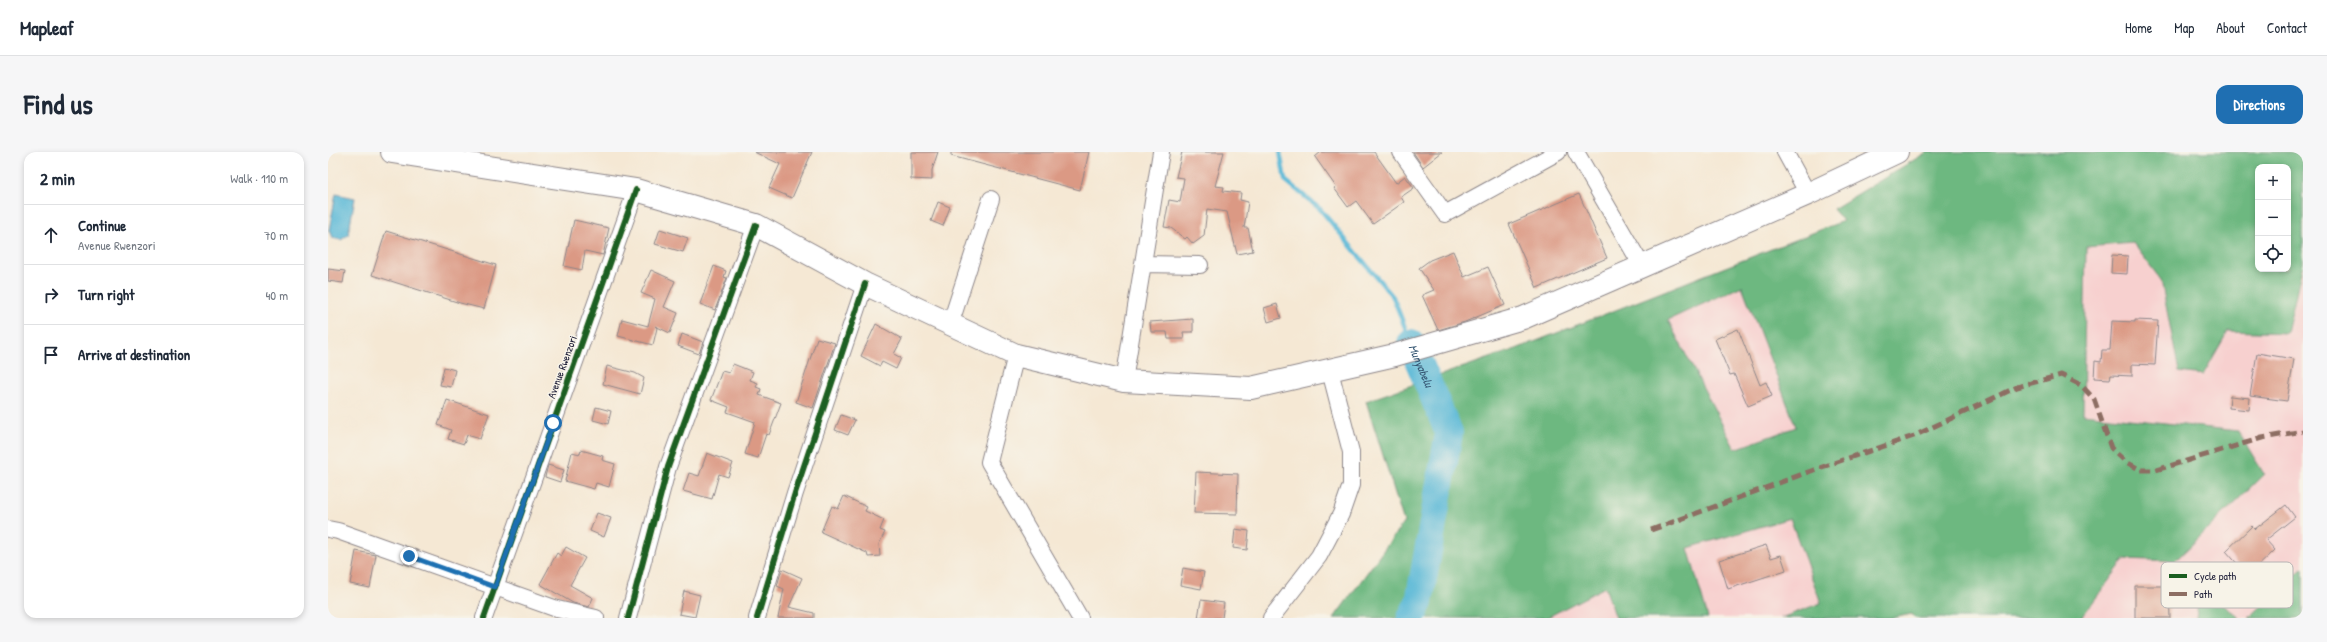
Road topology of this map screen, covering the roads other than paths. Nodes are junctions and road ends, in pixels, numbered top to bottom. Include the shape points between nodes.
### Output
1 (392, 152) edge
2 (1161, 152) edge
3 (1401, 152) edge
4 (1558, 152) edge
5 (1576, 152) edge
6 (1785, 152) edge
7 (1898, 152) edge
8 (636, 190) junction
9 (1808, 194) junction
10 (991, 199) dead end
11 (756, 224) junction
12 (1144, 264) junction
13 (1200, 265) dead end
14 (1642, 266) junction
15 (866, 284) junction
16 (950, 325) junction
17 (1016, 355) junction
18 (1330, 371) junction
19 (1124, 381) junction
20 (328, 529) edge
21 (495, 587) junction
22 (484, 618) edge
23 (596, 618) edge
24 (628, 618) edge
25 (757, 618) edge
26 (1080, 618) edge
27 (1271, 618) edge

1 - 8 highway
2 - 12 street
3 - 4 street via 1445,214
5 - 14 street
6 - 9 street
7 - 9 highway
8 - 11 highway
8 - 21 street, Avenue Rwenzori
9 - 14 highway
10 - 16 street
11 - 15 highway
11 - 24 street via 668,466
12 - 13 street
12 - 19 street
14 - 18 highway via 1523,318
15 - 16 highway
15 - 25 street via 795,493
16 - 17 highway
17 - 19 highway
17 - 26 street via 990,462
18 - 19 highway via 1251,388
18 - 27 street via 1351,452 1351,485 1341,514 1318,556
20 - 21 street
21 - 22 street, Avenue Rwenzori
21 - 23 street via 557,609

